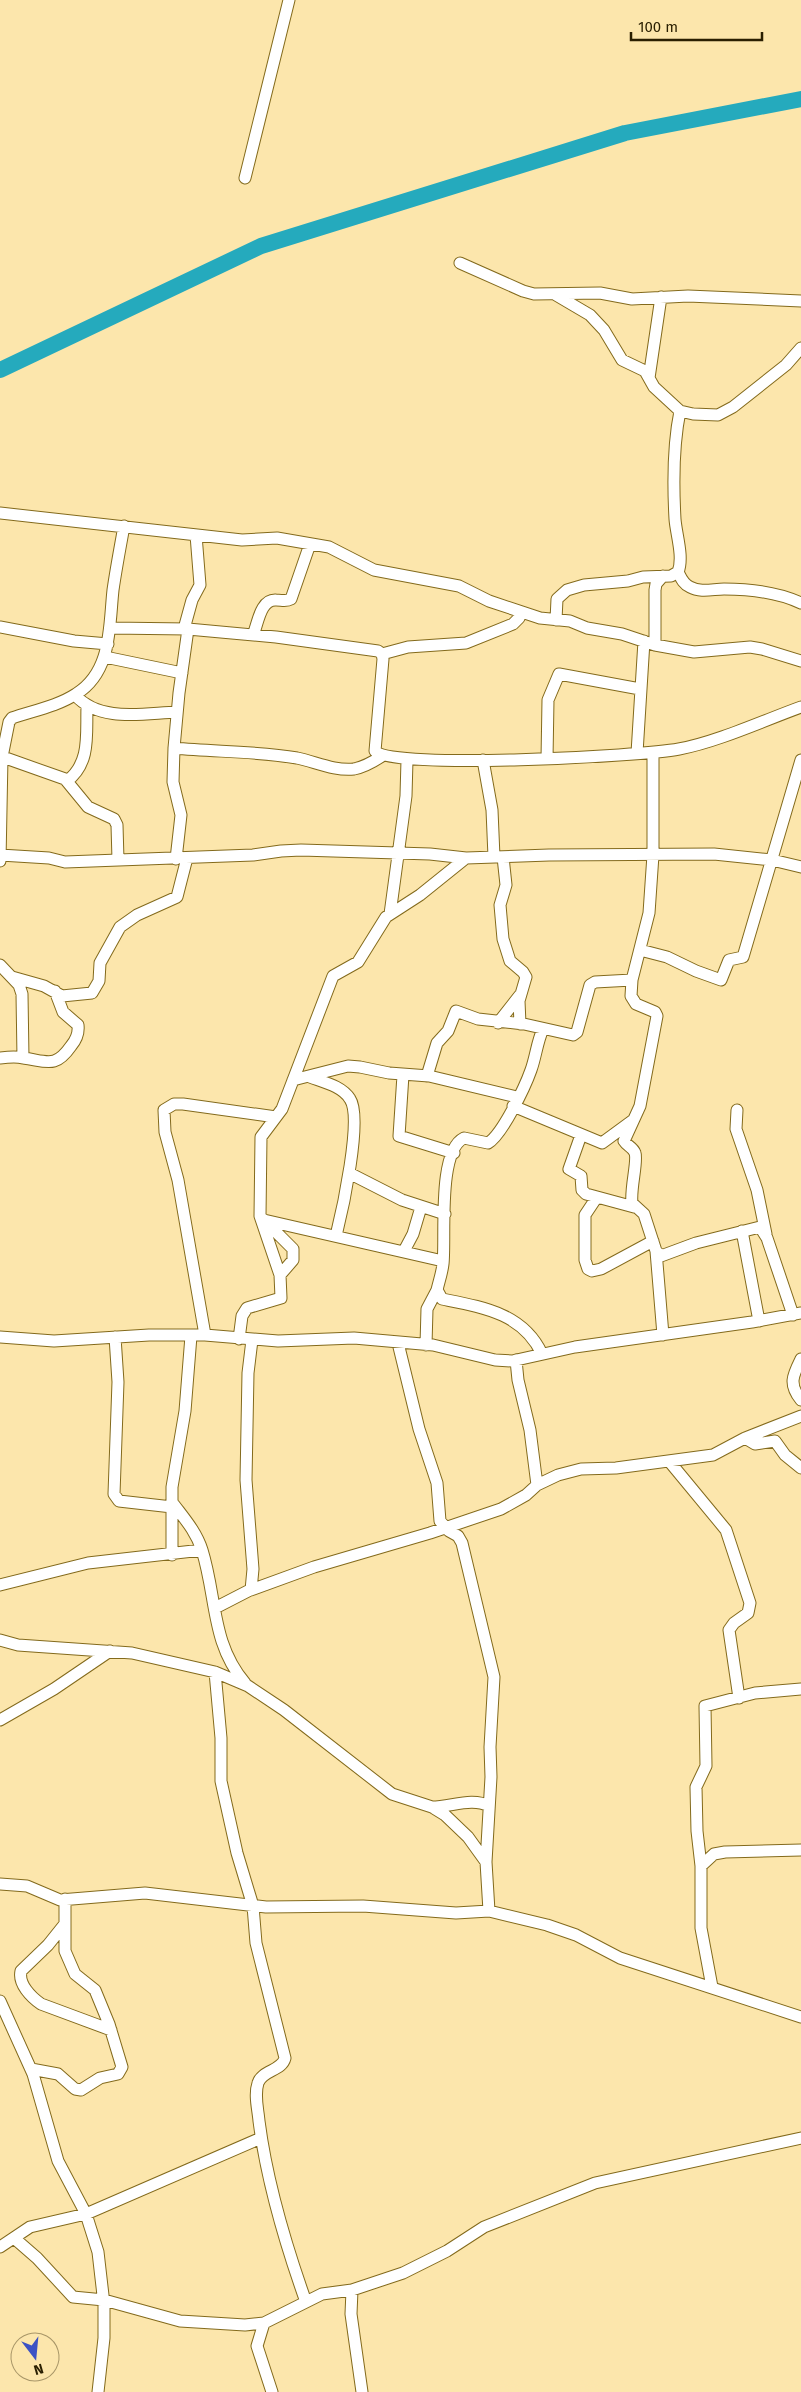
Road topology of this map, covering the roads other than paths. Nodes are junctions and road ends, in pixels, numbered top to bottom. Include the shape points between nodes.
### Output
1 (289, 0) edge
2 (245, 178) dead end
3 (460, 263) dead end
4 (553, 294) junction
5 (661, 297) junction
6 (801, 302) edge
7 (801, 348) edge
8 (648, 378) junction
9 (680, 411) junction
10 (0, 513) edge
11 (124, 526) junction
12 (196, 535) junction
13 (310, 544) junction
14 (678, 572) junction
15 (663, 576) junction
16 (801, 603) edge
17 (521, 612) junction
18 (556, 620) junction
19 (0, 627) edge
20 (110, 628) junction
21 (186, 629) junction
22 (253, 635) junction
23 (644, 641) junction
24 (108, 644) junction
25 (655, 645) junction
26 (382, 654) junction
27 (105, 657) junction
28 (801, 662) edge
29 (182, 673) junction
30 (640, 689) junction
31 (75, 695) junction
32 (87, 707) junction
33 (801, 707) edge
34 (177, 712) junction
35 (174, 748) junction
36 (637, 753) junction
37 (653, 753) junction
38 (382, 756) junction
39 (1, 757) edge
40 (407, 760) junction
41 (483, 760) junction
42 (547, 760) junction
43 (801, 760) edge
44 (67, 781) junction
45 (397, 853) junction
46 (653, 855) junction
47 (498, 857) junction
48 (0, 858) edge
49 (466, 858) junction
50 (182, 859) junction
51 (118, 860) junction
52 (772, 860) junction
53 (801, 867) edge
54 (390, 914) junction
55 (640, 950) junction
56 (0, 965) edge
57 (12, 977) junction
58 (632, 980) junction
59 (55, 991) junction
60 (522, 991) junction
61 (498, 1023) junction
62 (520, 1024) junction
63 (543, 1029) junction
64 (0, 1058) edge
65 (23, 1058) junction
66 (403, 1074) junction
67 (427, 1076) junction
68 (310, 1077) junction
69 (293, 1080) junction
70 (515, 1102) junction
71 (737, 1110) dead end
72 (276, 1117) junction
73 (632, 1121) junction
74 (581, 1135) junction
75 (454, 1153) junction
76 (349, 1173) junction
77 (597, 1197) junction
78 (421, 1207) junction
79 (634, 1207) junction
80 (445, 1214) junction
81 (262, 1218) junction
82 (742, 1231) junction
83 (336, 1236) junction
84 (767, 1238) junction
85 (654, 1246) junction
86 (404, 1251) junction
87 (443, 1261) junction
88 (280, 1275) junction
89 (437, 1290) junction
90 (797, 1314) edge
91 (759, 1321) junction
92 (663, 1334) junction
93 (205, 1335) junction
94 (191, 1336) junction
95 (0, 1337) edge
96 (114, 1337) junction
97 (239, 1338) junction
98 (252, 1340) junction
99 (398, 1343) junction
100 (426, 1345) junction
101 (542, 1354) junction
102 (801, 1359) edge
103 (516, 1360) junction
104 (801, 1400) edge
105 (801, 1416) edge
106 (745, 1438) junction
107 (669, 1461) junction
108 (801, 1468) edge
109 (537, 1485) junction
110 (172, 1504) junction
111 (446, 1528) junction
112 (202, 1550) junction
113 (172, 1555) junction
114 (0, 1585) edge
115 (251, 1590) junction
116 (215, 1608) junction
117 (0, 1640) edge
118 (110, 1651) junction
119 (215, 1672) junction
120 (248, 1686) junction
121 (801, 1689) edge
122 (739, 1698) junction
123 (0, 1720) edge
124 (489, 1806) junction
125 (432, 1807) junction
126 (801, 1850) edge
127 (486, 1862) junction
128 (701, 1866) junction
129 (0, 1884) edge
130 (65, 1900) junction
131 (253, 1906) junction
132 (489, 1911) junction
133 (64, 1924) junction
134 (712, 1987) junction
135 (0, 2001) edge
136 (801, 2017) edge
137 (110, 2030) junction
138 (31, 2069) junction
139 (261, 2138) junction
140 (801, 2138) edge
141 (86, 2214) junction
142 (14, 2238) junction
143 (0, 2247) edge
144 (352, 2290) junction
145 (104, 2300) junction
146 (306, 2302) junction
147 (264, 2323) junction
148 (98, 2392) edge
149 (272, 2392) edge
150 (362, 2392) edge

1 - 2 street
3 - 4 street via 527,292
4 - 5 street via 600,293 640,299
4 - 8 street via 590,315 604,330 622,360 645,371
5 - 6 street
5 - 8 street
7 - 9 street via 786,365 722,413
8 - 9 street
9 - 14 street via 675,437
10 - 11 street
11 - 12 street
11 - 20 street
12 - 13 street via 253,541 277,538
12 - 21 street via 200,585 192,600
13 - 17 street via 329,547 374,570 466,588 489,601
13 - 22 street via 291,598 287,601 270,600 265,604
14 - 15 street
14 - 16 street via 686,585 698,590 767,592
15 - 18 street via 575,587 557,599
15 - 25 street via 655,590
17 - 18 street
17 - 26 street via 513,624 466,643 408,647
18 - 23 street
19 - 24 street
20 - 21 street
20 - 24 street
21 - 22 street
21 - 29 street
22 - 26 street
23 - 25 street
23 - 30 street
24 - 27 street
25 - 28 street via 694,652 750,647
26 - 38 street via 374,747
27 - 29 street
27 - 31 street via 87,685
29 - 34 street
30 - 36 street
30 - 42 street via 558,674 548,700
31 - 32 street
31 - 39 street via 12,718
32 - 34 street via 119,714
32 - 44 street via 85,755 78,771
33 - 37 street via 688,747
34 - 35 street
35 - 38 street via 262,754 353,769
35 - 50 street via 173,782 181,815
36 - 37 street
36 - 42 street
37 - 46 street
38 - 40 street
39 - 44 street
39 - 48 street
40 - 41 street
40 - 45 street via 406,796
41 - 42 street
41 - 47 street
43 - 52 street
44 - 51 street via 88,807 114,819
45 - 49 street
45 - 50 street via 281,850
45 - 54 street
46 - 47 street
46 - 52 street via 714,854
46 - 55 street via 649,913
47 - 49 street
47 - 60 street via 506,885 500,905 503,939 510,961 525,974
48 - 51 street via 49,858 65,862
49 - 54 street
50 - 51 street
50 - 59 street via 177,897 137,915 115,933 100,963 99,981 94,992 64,996
52 - 53 street
52 - 55 street via 744,956 730,960 721,980 667,957
54 - 69 street via 358,962 330,980
55 - 58 street
56 - 57 street
57 - 59 street
57 - 65 street via 22,994
58 - 63 street via 590,985 574,1035
58 - 73 street via 633,1002 657,1016 647,1079 638,1112
59 - 65 street via 64,1012 78,1025 76,1039 53,1063
60 - 61 street
60 - 62 street
61 - 62 street
61 - 67 street via 455,1012 448,1031 438,1040
62 - 63 street
63 - 70 street via 530,1072
64 - 65 street
66 - 67 street
66 - 68 street via 348,1066
66 - 75 street via 399,1136
67 - 70 street
68 - 69 street
68 - 76 street via 344,1092 353,1105 353,1148
69 - 72 street
70 - 74 street
70 - 75 street via 490,1142 464,1138 458,1142
71 - 84 street via 736,1129 757,1190
72 - 81 street via 261,1137
72 - 93 street via 182,1104 174,1104 164,1110 165,1132 178,1180
73 - 74 street via 604,1143
73 - 79 street via 624,1141 636,1157 631,1188
74 - 77 street via 569,1169 581,1176 583,1192
75 - 80 street via 445,1178
76 - 78 street
76 - 83 street
77 - 79 street
77 - 85 street via 585,1215 588,1269 602,1269
78 - 80 street
78 - 86 street
79 - 85 street via 644,1214
80 - 87 street
81 - 83 street
81 - 88 street
81 - 88 street via 293,1249 293,1260
82 - 84 street via 758,1226
82 - 85 street via 696,1243 665,1256 658,1254
82 - 91 street
83 - 86 street
84 - 90 street
85 - 92 street
86 - 87 street
87 - 89 street
88 - 97 street via 281,1298 247,1308 242,1316
89 - 100 street via 427,1309
89 - 101 street via 442,1299 502,1315 517,1323 535,1339
90 - 91 street
91 - 92 street
92 - 101 street
93 - 94 street
93 - 97 street
94 - 96 street
94 - 110 street
95 - 96 street via 54,1341
96 - 110 street via 118,1382 114,1494 119,1501
97 - 98 street
98 - 99 street via 354,1338
98 - 115 street via 248,1373 246,1480 253,1569
99 - 100 street
99 - 111 street via 419,1429 437,1483 439,1516
100 - 103 street via 495,1360
101 - 103 street
102 - 104 street via 793,1374
103 - 109 street
105 - 106 street
106 - 107 street via 713,1455
106 - 108 street via 755,1444 775,1441 784,1454
107 - 109 street via 581,1469
107 - 122 street via 726,1530 732,1542 750,1603 748,1613 729,1630
109 - 111 street via 501,1509
110 - 112 street via 195,1532
110 - 113 street
111 - 115 street via 337,1559
111 - 124 street via 458,1536 462,1544 493,1666
112 - 113 street
112 - 116 street
113 - 114 street via 88,1563
115 - 116 street
116 - 120 street via 220,1641 228,1660
117 - 118 street via 18,1645
118 - 119 street via 164,1659
118 - 123 street
119 - 120 street
119 - 131 street via 221,1781
120 - 125 street via 392,1794
121 - 122 street via 755,1693
122 - 128 street via 705,1708 706,1766 696,1787 696,1831
124 - 125 street via 473,1801
124 - 127 street
125 - 127 street via 468,1837
126 - 128 street via 725,1852 714,1854
127 - 132 street
128 - 134 street via 701,1928
129 - 130 street via 27,1886 53,1899
130 - 131 street via 145,1894
130 - 133 street
131 - 132 street via 363,1906 456,1913
131 - 139 street via 256,1943 285,2058 283,2064 264,2075 258,2083 256,2094
132 - 134 street via 547,1925 576,1935 620,1958
133 - 137 street via 65,1951 70,1964 75,1974 94,1990
133 - 137 street via 21,1971 21,1980 41,2004
134 - 136 street
135 - 138 street
137 - 138 street via 122,2064 118,2074 100,2078 78,2090 58,2074
138 - 141 street via 58,2161
139 - 141 street
139 - 146 street via 286,2244
140 - 144 street via 596,2183 491,2224 403,2273
141 - 142 street via 30,2227
141 - 145 street via 98,2252
142 - 143 street
142 - 145 street via 73,2297
144 - 146 street via 322,2294
144 - 150 street via 351,2314
145 - 147 street via 180,2321
145 - 148 street
146 - 147 street
147 - 149 street via 257,2346

